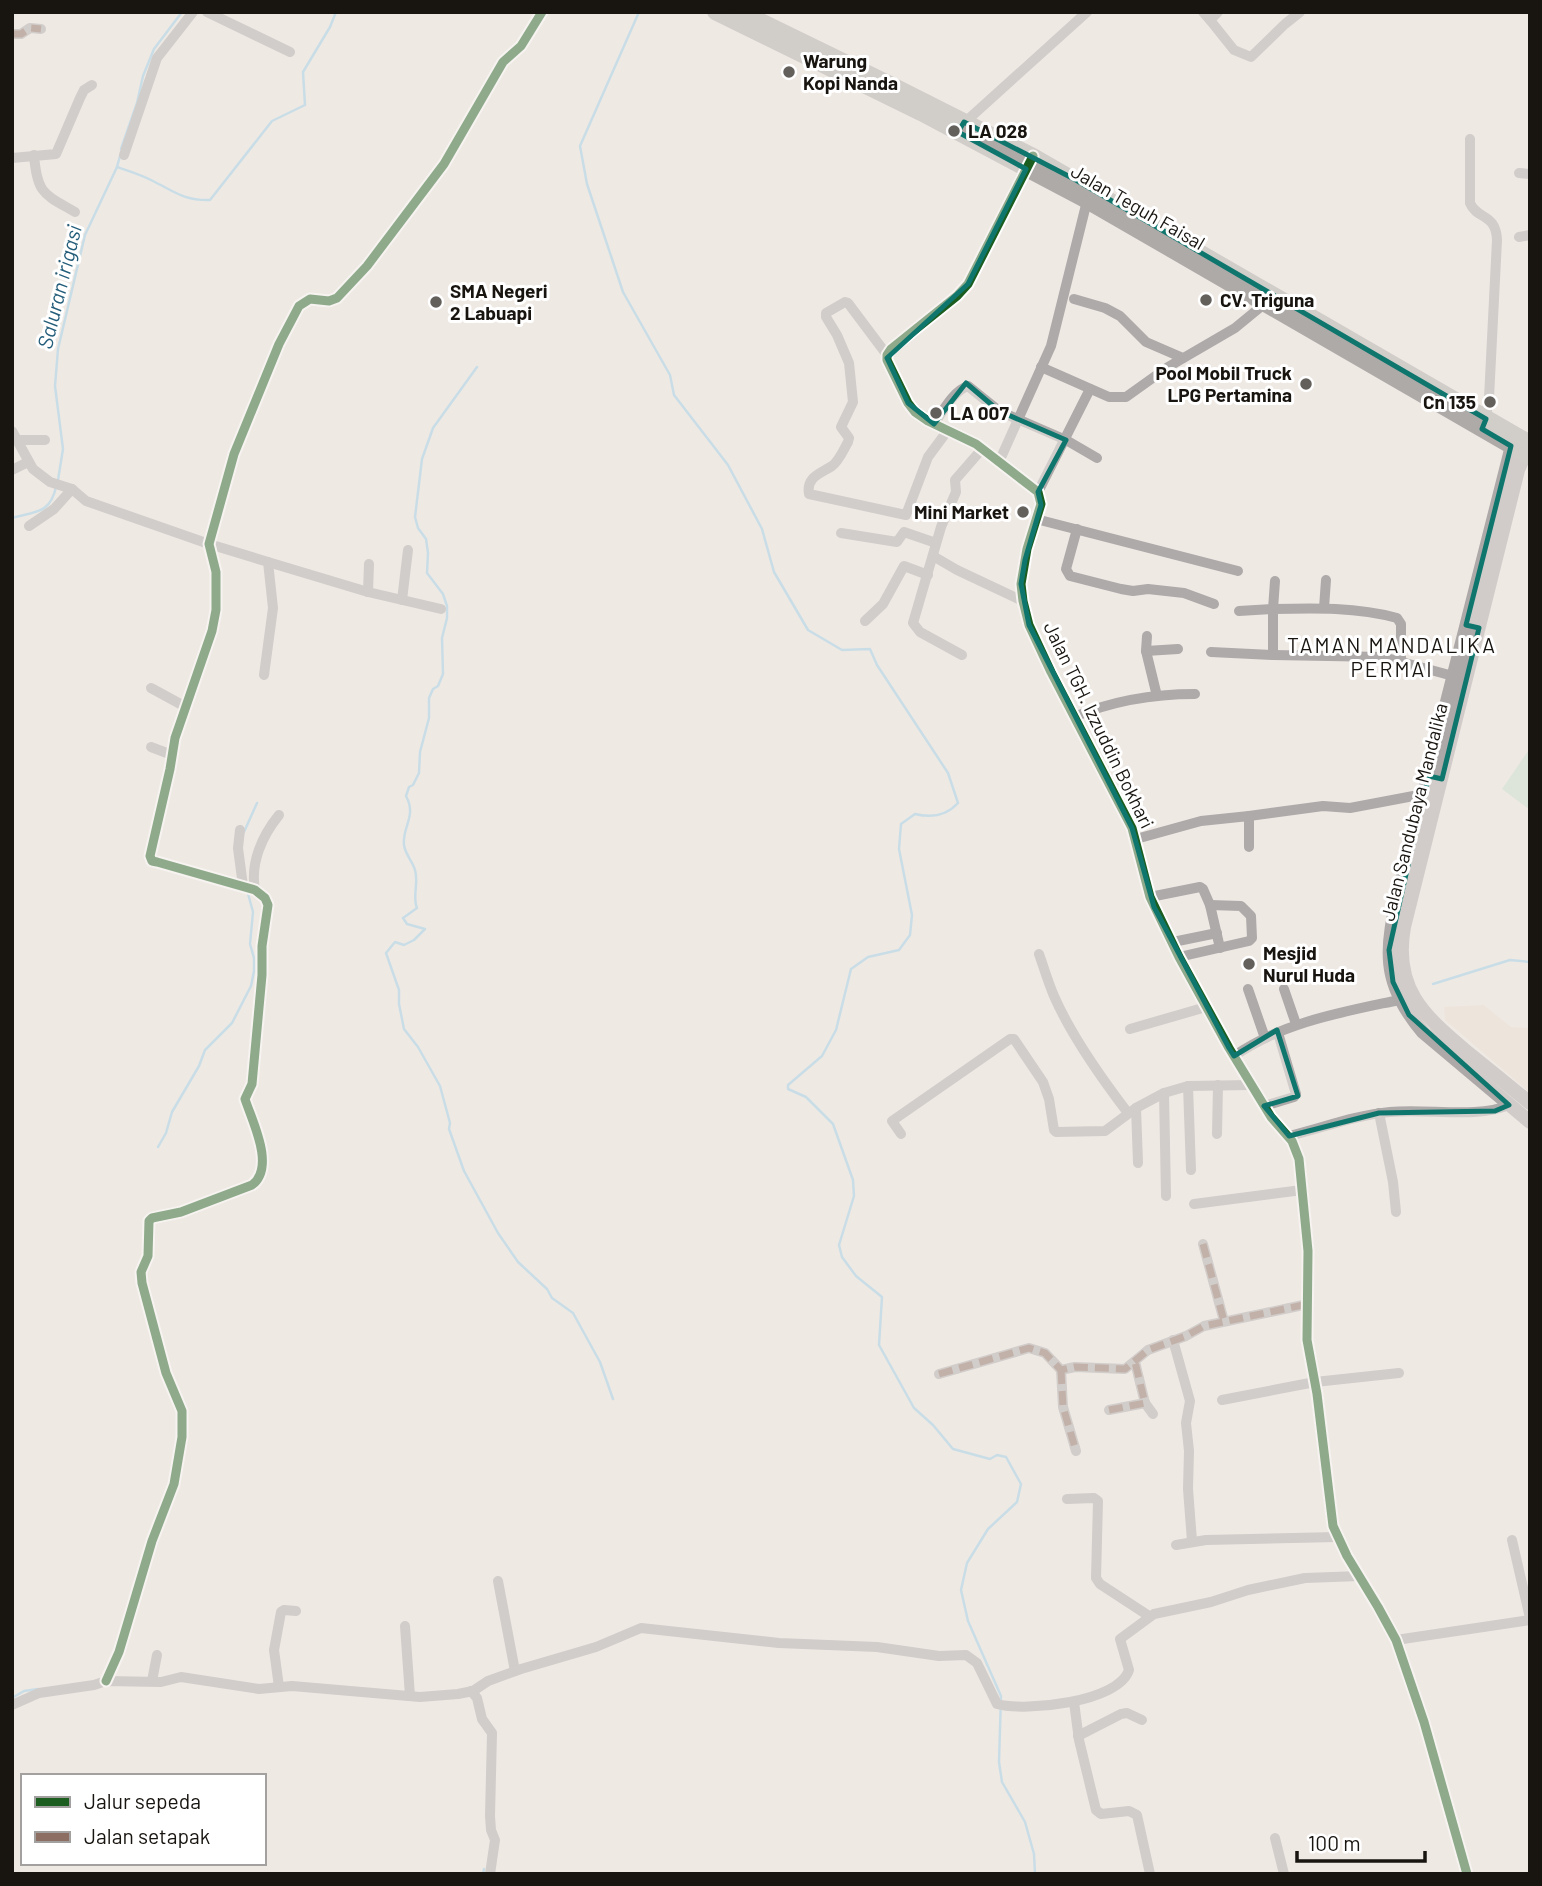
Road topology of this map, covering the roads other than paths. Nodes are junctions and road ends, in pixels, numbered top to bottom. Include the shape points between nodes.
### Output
1 (193, 12) edge
2 (207, 12) edge
3 (542, 12) edge
4 (715, 12) edge
5 (742, 12) edge
6 (1087, 12) edge
7 (1300, 12) edge
8 (1210, 15) edge
9 (41, 29) dead end
10 (12, 34) edge
11 (290, 52) dead end
12 (92, 85) dead end
13 (961, 127) junction
14 (1470, 139) dead end
15 (34, 155) junction
16 (124, 155) dead end
17 (12, 158) edge
18 (1029, 162) junction
19 (1087, 201) junction
20 (75, 212) dead end
21 (1074, 299) dead end
22 (1270, 299) junction
23 (887, 355) junction
24 (1183, 358) junction
25 (1041, 367) junction
26 (1090, 389) junction
27 (1017, 420) junction
28 (934, 424) junction
29 (1484, 424) junction
30 (948, 430) junction
31 (12, 431) edge
32 (19, 440) junction
33 (46, 440) dead end
34 (1066, 440) junction
35 (1523, 447) edge
36 (982, 449) junction
37 (1097, 458) dead end
38 (28, 462) junction
39 (999, 462) junction
40 (12, 470) edge
41 (64, 486) junction
42 (1038, 492) junction
43 (1036, 519) junction
44 (29, 526) dead end
45 (1077, 529) junction
46 (841, 533) dead end
47 (936, 543) junction
48 (209, 544) junction
49 (408, 550) dead end
50 (933, 556) junction
51 (268, 562) junction
52 (369, 564) dead end
53 (1238, 571) dead end
54 (928, 575) junction
55 (1326, 579) dead end
56 (1275, 581) dead end
57 (368, 592) junction
58 (402, 600) junction
59 (1023, 601) junction
60 (1214, 604) dead end
61 (1324, 608) junction
62 (441, 609) dead end
63 (1273, 609) junction
64 (1239, 611) dead end
65 (865, 621) dead end
66 (1473, 627) junction
67 (1147, 636) dead end
68 (1178, 649) dead end
69 (1146, 651) junction
70 (1211, 652) dead end
71 (1273, 654) junction
72 (962, 655) dead end
73 (1401, 661) junction
74 (264, 675) dead end
75 (1453, 676) junction
76 (151, 688) dead end
77 (1195, 694) dead end
78 (1157, 696) junction
79 (184, 706) junction
80 (1074, 717) junction
81 (152, 747) dead end
82 (172, 755) junction
83 (1435, 777) junction
84 (1424, 794) junction
85 (279, 815) dead end
86 (1249, 816) junction
87 (240, 830) dead end
88 (1136, 839) junction
89 (1250, 847) dead end
90 (243, 886) junction
91 (255, 890) junction
92 (1150, 897) junction
93 (1210, 905) junction
94 (1217, 933) junction
95 (1173, 942) junction
96 (1220, 948) junction
97 (1039, 954) dead end
98 (1179, 957) junction
99 (1248, 989) dead end
100 (1284, 989) dead end
101 (1399, 1000) junction
102 (1206, 1007) junction
103 (1296, 1024) junction
104 (1130, 1029) dead end
105 (1278, 1033) junction
106 (1265, 1038) junction
107 (1234, 1056) junction
108 (1218, 1085) junction
109 (1251, 1085) junction
110 (1188, 1086) junction
111 (1164, 1093) junction
112 (1530, 1103) edge
113 (1509, 1105) junction
114 (1264, 1106) junction
115 (1132, 1110) junction
116 (1379, 1113) junction
117 (1529, 1119) edge
118 (901, 1134) dead end
119 (1217, 1134) dead end
120 (1289, 1136) junction
121 (1138, 1163) dead end
122 (1191, 1170) dead end
123 (1302, 1190) junction
124 (1166, 1196) dead end
125 (1195, 1204) dead end
126 (1396, 1212) dead end
127 (1203, 1244) dead end
128 (1308, 1304) junction
129 (1224, 1321) junction
130 (1174, 1340) junction
131 (1135, 1362) junction
132 (1061, 1370) junction
133 (1399, 1373) dead end
134 (939, 1374) dead end
135 (1315, 1382) junction
136 (1222, 1400) dead end
137 (1145, 1403) junction
138 (1110, 1410) dead end
139 (1153, 1414) dead end
140 (1076, 1451) dead end
141 (1067, 1499) dead end
142 (1337, 1537) junction
143 (1512, 1540) dead end
144 (1192, 1542) junction
145 (1176, 1545) dead end
146 (1360, 1576) junction
147 (498, 1581) dead end
148 (296, 1611) dead end
149 (1149, 1616) junction
150 (1530, 1619) edge
151 (405, 1626) dead end
152 (1395, 1640) junction
153 (157, 1655) dead end
154 (515, 1671) junction
155 (106, 1681) junction
156 (152, 1681) junction
157 (279, 1687) junction
158 (471, 1691) junction
159 (410, 1696) junction
160 (1074, 1702) junction
161 (12, 1705) edge
162 (1142, 1720) dead end
163 (1079, 1736) junction
164 (1275, 1838) dead end
165 (490, 1874) edge
166 (1150, 1874) edge
167 (1284, 1874) edge
168 (1467, 1874) edge

1 - 16 street via 157,58
2 - 11 street
3 - 48 street via 521,46 503,62 444,164 367,266 337,298 310,299 298,308 234,454
4 - 13 highway, Jalan Teguh Faisal
5 - 13 highway, Jalan Teguh Faisal
6 - 13 street
7 - 8 street via 1250,57 1234,50
9 - 10 street
12 - 15 street via 80,98 56,154
13 - 18 highway, Jalan Teguh Faisal
14 - 29 street via 1470,203 1492,222 1497,233
15 - 17 street
15 - 20 street via 40,188
18 - 19 highway, Jalan Teguh Faisal
18 - 22 highway, Jalan Teguh Faisal
18 - 23 street via 968,284
19 - 22 highway, Jalan Teguh Faisal
19 - 25 street via 1051,346
21 - 24 street via 1120,316 1146,342
22 - 24 street via 1235,328
22 - 29 highway, Jalan Teguh Faisal
23 - 28 street via 908,403
23 - 30 street via 848,303 826,313 849,362 853,402 841,427 848,442 833,465 815,474 807,493 910,517 928,457
24 - 26 street via 1126,397 1117,399
25 - 26 street
25 - 27 street
26 - 34 street
27 - 28 street via 965,386
27 - 34 street
27 - 39 street
28 - 30 street
29 - 35 highway, Jalan Teguh Faisal
30 - 36 street
31 - 32 street
32 - 33 street
32 - 38 street
34 - 37 street
34 - 42 street
35 - 66 main road, Jalan Sandubaya Mandalika
36 - 39 street
36 - 47 street via 955,481 956,492
38 - 40 street
38 - 41 street via 43,478
39 - 42 street
41 - 44 street via 54,509
41 - 48 street via 94,505
42 - 43 street, Jalan TGH. Izzuddin Bokhari via 1041,504
43 - 45 street
43 - 59 street, Jalan TGH. Izzuddin Bokhari via 1024,562
45 - 53 street
45 - 60 street via 1066,569 1070,576 1121,589 1184,593
46 - 47 street via 897,541 903,532
47 - 50 street
48 - 51 street
48 - 79 street via 216,572 216,610 205,656
49 - 58 street
50 - 54 street
50 - 59 street
51 - 57 street
51 - 74 street via 273,608
52 - 57 street
54 - 65 street via 904,566 883,604
54 - 72 street via 913,626
55 - 61 street
56 - 63 street
57 - 58 street
58 - 62 street
59 - 80 street, Jalan TGH. Izzuddin Bokhari via 1038,646
61 - 63 street
61 - 73 street via 1397,618
63 - 64 street
63 - 71 street
66 - 75 main road
66 - 83 main road, Jalan Sandubaya Mandalika
67 - 69 street
68 - 69 street
69 - 78 street
70 - 71 street
71 - 73 street
73 - 75 street
75 - 83 main road
76 - 79 street
77 - 78 street
78 - 80 street
79 - 82 street
80 - 88 street, Jalan TGH. Izzuddin Bokhari
81 - 82 street
82 - 90 street via 151,860
83 - 84 main road
83 - 112 main road, Jalan Sandubaya Mandalika via 1404,927 1405,980 1432,1022
84 - 86 street via 1350,808 1324,806
84 - 101 main road via 1392,923 1389,950
85 - 91 street via 259,850
86 - 88 street via 1201,821
86 - 89 street
87 - 90 street
88 - 92 street, Jalan TGH. Izzuddin Bokhari
90 - 91 street
91 - 155 street via 268,905 252,1084 245,1098 261,1148 262,1169 252,1185 149,1221 142,1283 166,1373 182,1411 182,1437 176,1479
92 - 93 street via 1200,887
92 - 95 street, Jalan TGH. Izzuddin Bokhari
93 - 94 street
93 - 96 street via 1239,905 1252,919 1251,940
94 - 95 street
94 - 96 street
95 - 98 street, Jalan TGH. Izzuddin Bokhari
96 - 98 street
97 - 115 street via 1053,995 1101,1079
98 - 102 street, Jalan TGH. Izzuddin Bokhari
99 - 106 street
100 - 103 street
101 - 103 street
101 - 113 main road via 1423,1031
102 - 104 street
102 - 107 street, Jalan TGH. Izzuddin Bokhari
103 - 105 street
105 - 106 street
105 - 114 street via 1297,1092
106 - 107 street
107 - 109 street, Jalan TGH. Izzuddin Bokhari
108 - 109 street
108 - 110 street
108 - 119 street
109 - 114 street, Jalan TGH. Izzuddin Bokhari
110 - 111 street
110 - 122 street
111 - 115 street
111 - 124 street
113 - 116 street via 1495,1111
113 - 117 main road
114 - 120 street, Jalan TGH. Izzuddin Bokhari
115 - 118 street via 1105,1131 1055,1132 1043,1082 1010,1039 892,1121
115 - 121 street
116 - 120 street
116 - 126 street
120 - 123 street, Jalan TGH. Izzuddin Bokhari via 1299,1158
123 - 125 street
123 - 128 street, Jalan TGH. Izzuddin Bokhari
127 - 129 street
128 - 129 street
128 - 135 street, Jalan TGH. Izzuddin Bokhari via 1307,1340
129 - 130 street
130 - 131 street via 1148,1350
130 - 144 street via 1189,1396 1186,1423
131 - 132 street via 1119,1370
131 - 137 street
132 - 134 street via 1045,1353 1029,1348
132 - 140 street via 1063,1407
133 - 135 street
135 - 136 street
135 - 142 street, Jalan TGH. Izzuddin Bokhari
137 - 138 street
137 - 139 street
141 - 149 street via 1098,1501 1096,1578
142 - 144 street
142 - 146 street, Jalan TGH. Izzuddin Bokhari
143 - 150 street
144 - 145 street
146 - 149 street via 1293,1580
146 - 152 street, Jalan TGH. Izzuddin Bokhari
147 - 154 street
148 - 157 street via 281,1612 274,1650
149 - 160 street via 1120,1639 1129,1667 1121,1683
150 - 152 street
151 - 159 street
152 - 168 street, Jalan TGH. Izzuddin Bokhari via 1424,1722
153 - 156 street
154 - 158 street
154 - 160 street via 596,1647 636,1629 666,1630 779,1643 877,1647 939,1657 966,1655 977,1663 996,1702
155 - 156 street
155 - 161 street via 39,1693
156 - 157 street via 181,1677 248,1688
157 - 159 street
158 - 159 street
158 - 165 street via 492,1733 491,1830 495,1840
160 - 163 street
162 - 163 street via 1121,1714
163 - 166 street via 1096,1810 1137,1815
164 - 167 street

